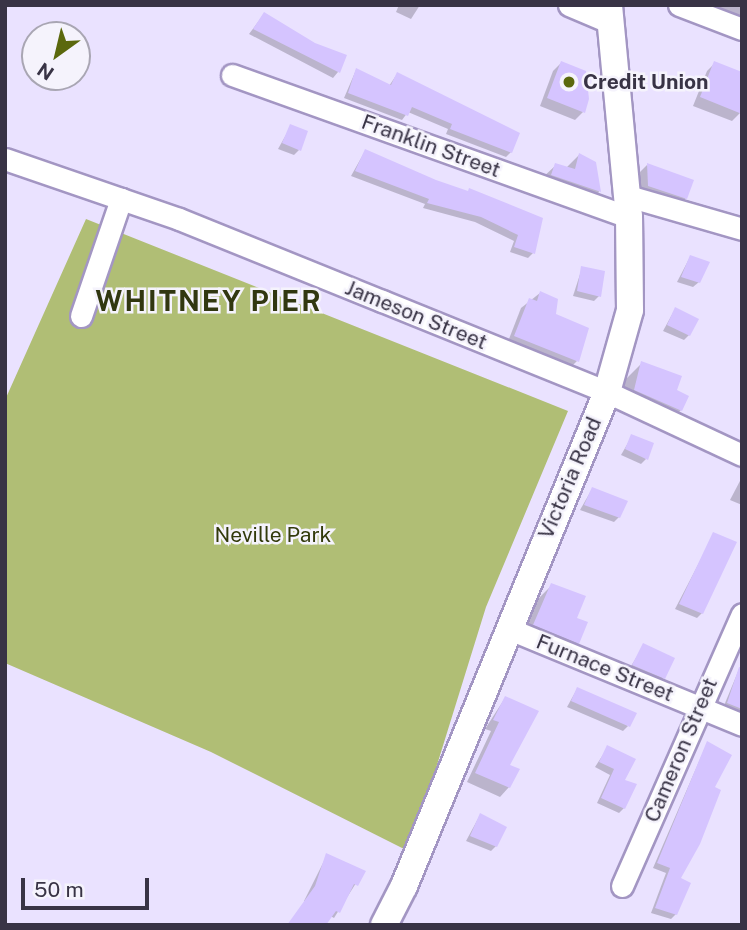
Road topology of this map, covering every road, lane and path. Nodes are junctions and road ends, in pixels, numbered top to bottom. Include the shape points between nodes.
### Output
1 (569, 5) edge
2 (680, 5) edge
3 (609, 14) edge
4 (742, 30) edge
5 (232, 75) dead end
6 (5, 159) edge
7 (121, 199) junction
8 (629, 206) junction
9 (742, 229) edge
10 (82, 316) dead end
11 (607, 393) junction
12 (742, 455) edge
13 (742, 614) edge
14 (507, 628) junction
15 (698, 706) junction
16 (742, 724) edge
17 (622, 886) dead end
18 (384, 925) edge

1 - 3 street
2 - 4 street
3 - 8 main road, Victoria Road
5 - 8 street, Franklin Street
6 - 7 street, Jameson Street
7 - 10 street
7 - 11 street, Jameson Street
8 - 9 street, Franklin Street
8 - 11 main road, Victoria Road via 633,290
11 - 12 street, Jameson Street
11 - 14 main road, Victoria Road
13 - 15 street, Cameron Street
14 - 15 street, Furnace Street
14 - 18 main road, Victoria Road via 404,886
15 - 16 street, Furnace Street
15 - 17 street, Cameron Street

